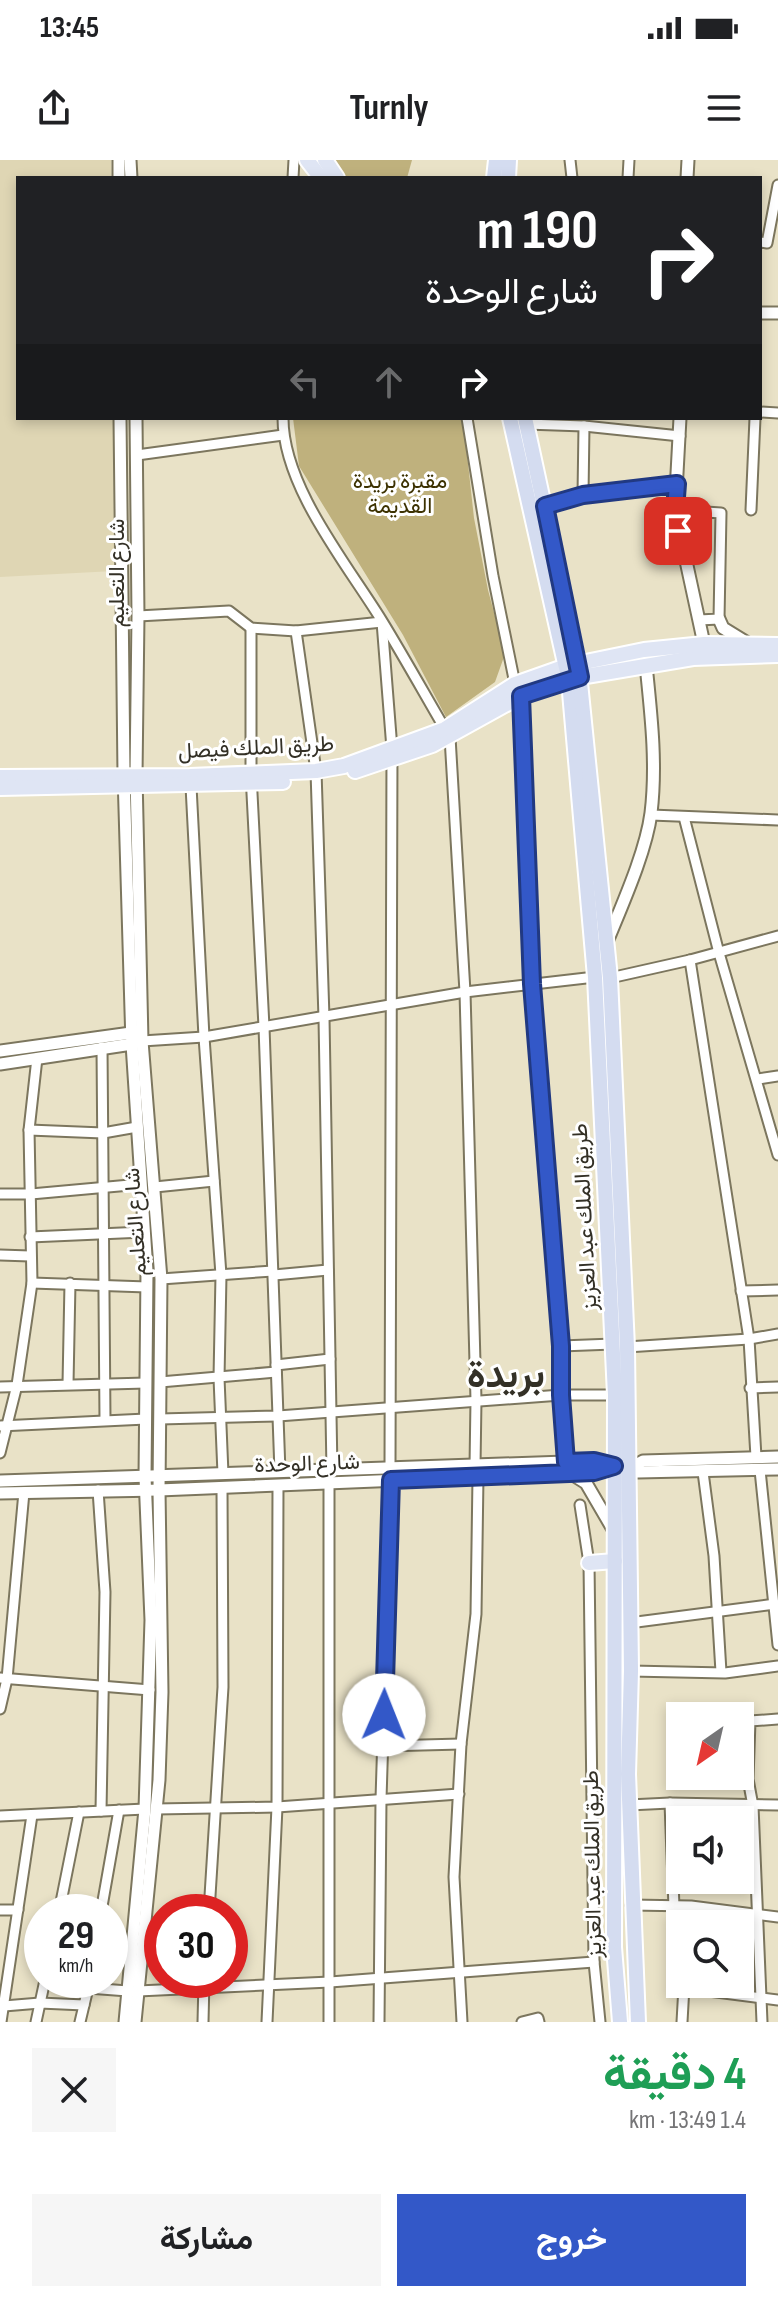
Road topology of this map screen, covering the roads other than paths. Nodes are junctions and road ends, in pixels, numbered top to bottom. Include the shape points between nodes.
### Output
1 (307, 160) edge
2 (319, 176) edge
3 (778, 185) edge
4 (762, 242) edge
5 (120, 420) edge
6 (136, 420) edge
7 (283, 420) edge
8 (467, 420) edge
9 (510, 420) edge
10 (680, 420) edge
11 (755, 420) edge
12 (525, 421) edge
13 (577, 423) edge
14 (283, 435) junction
15 (680, 436) junction
16 (137, 455) junction
17 (677, 484) junction
18 (583, 495) junction
19 (545, 506) junction
20 (675, 510) junction
21 (751, 510) dead end
22 (138, 616) junction
23 (719, 619) junction
24 (699, 620) junction
25 (382, 622) junction
26 (251, 628) junction
27 (296, 631) junction
28 (704, 644) junction
29 (750, 645) junction
30 (778, 645) edge
31 (778, 655) edge
32 (646, 665) junction
33 (573, 672) junction
34 (518, 690) junction
35 (448, 733) junction
36 (392, 754) junction
37 (316, 775) junction
38 (0, 777) edge
39 (251, 779) junction
40 (130, 781) junction
41 (191, 786) junction
42 (0, 788) edge
43 (651, 815) junction
44 (684, 817) junction
45 (778, 820) edge
46 (778, 936) edge
47 (607, 942) junction
48 (719, 953) junction
49 (690, 960) junction
50 (603, 977) junction
51 (532, 984) junction
52 (465, 992) junction
53 (393, 1004) junction
54 (324, 1018) junction
55 (264, 1027) junction
56 (204, 1037) junction
57 (135, 1039) junction
58 (102, 1047) junction
59 (0, 1051) edge
60 (37, 1058) junction
61 (0, 1064) edge
62 (778, 1076) edge
63 (758, 1079) junction
64 (137, 1127) junction
65 (29, 1130) junction
66 (103, 1133) junction
67 (778, 1155) edge
68 (214, 1181) junction
69 (141, 1184) junction
70 (103, 1186) junction
71 (155, 1187) junction
72 (0, 1194) edge
73 (31, 1194) junction
74 (104, 1232) junction
75 (144, 1232) junction
76 (30, 1237) junction
77 (0, 1255) edge
78 (30, 1256) junction
79 (328, 1270) junction
80 (273, 1273) junction
81 (221, 1275) junction
82 (161, 1279) junction
83 (32, 1283) junction
84 (70, 1283) junction
85 (105, 1285) junction
86 (147, 1287) junction
87 (778, 1290) edge
88 (741, 1291) junction
89 (778, 1334) edge
90 (749, 1339) junction
91 (620, 1345) junction
92 (561, 1346) junction
93 (330, 1359) junction
94 (276, 1369) junction
95 (219, 1378) junction
96 (160, 1382) junction
97 (105, 1383) junction
98 (146, 1383) junction
99 (68, 1384) junction
100 (17, 1385) junction
101 (0, 1387) edge
102 (778, 1387) edge
103 (750, 1388) junction
104 (561, 1395) junction
105 (615, 1395) junction
106 (476, 1400) junction
107 (391, 1408) junction
108 (331, 1411) junction
109 (220, 1416) junction
110 (278, 1416) junction
111 (146, 1419) junction
112 (160, 1419) junction
113 (105, 1420) junction
114 (4, 1426) edge
115 (0, 1453) edge
116 (756, 1457) junction
117 (778, 1457) edge
118 (567, 1467) junction
119 (621, 1468) junction
120 (778, 1469) edge
121 (760, 1470) junction
122 (280, 1472) junction
123 (477, 1472) junction
124 (703, 1472) junction
125 (223, 1474) junction
126 (390, 1474) junction
127 (160, 1476) junction
128 (330, 1477) junction
129 (0, 1481) edge
130 (146, 1483) junction
131 (278, 1485) junction
132 (222, 1488) junction
133 (98, 1490) junction
134 (159, 1490) junction
135 (24, 1492) junction
136 (0, 1493) edge
137 (580, 1505) dead end
138 (616, 1535) junction
139 (615, 1561) junction
140 (589, 1563) junction
141 (775, 1604) edge
142 (718, 1611) junction
143 (629, 1623) junction
144 (778, 1645) edge
145 (778, 1666) edge
146 (631, 1671) junction
147 (721, 1672) junction
148 (3, 1678) edge
149 (102, 1688) junction
150 (150, 1690) junction
151 (0, 1709) edge
152 (778, 1719) edge
153 (461, 1744) junction
154 (384, 1746) junction
155 (459, 1794) junction
156 (381, 1799) junction
157 (594, 1799) junction
158 (614, 1799) junction
159 (330, 1803) junction
160 (670, 1803) junction
161 (629, 1805) junction
162 (778, 1805) edge
163 (753, 1806) junction
164 (277, 1807) junction
165 (216, 1808) junction
166 (150, 1809) junction
167 (119, 1810) junction
168 (101, 1811) junction
169 (79, 1812) junction
170 (32, 1815) junction
171 (0, 1816) edge
172 (754, 1833) edge
173 (63, 1894) edge
174 (104, 1894) edge
175 (210, 1894) edge
176 (631, 1905) junction
177 (677, 1907) junction
178 (0, 1910) edge
179 (18, 1910) junction
180 (678, 1910) edge
181 (757, 1915) junction
182 (778, 1917) edge
183 (594, 1962) junction
184 (459, 1972) junction
185 (380, 1978) junction
186 (330, 1982) junction
187 (248, 1985) edge
188 (269, 1985) junction
189 (128, 1990) edge
190 (144, 1990) edge
191 (133, 1991) junction
192 (41, 1998) edge
193 (86, 1998) edge
194 (204, 1998) edge
195 (683, 1998) edge
196 (754, 1998) edge
197 (761, 1999) junction
198 (778, 2000) edge
199 (40, 2003) junction
200 (84, 2005) junction
201 (4, 2006) junction
202 (1, 2022) edge
203 (36, 2022) edge
204 (80, 2022) edge
205 (125, 2022) edge
206 (135, 2022) edge
207 (203, 2022) edge
208 (267, 2022) edge
209 (329, 2022) edge
210 (379, 2022) edge
211 (462, 2022) edge
212 (522, 2022) edge
213 (539, 2022) edge
214 (600, 2022) edge
215 (620, 2022) edge
216 (638, 2022) edge
217 (682, 2022) edge
218 (762, 2022) edge

1 - 2 main road
3 - 4 street via 767,243
5 - 40 street, شارع التعليم
6 - 16 street, شارع التعليم
7 - 14 street
8 - 34 street
9 - 33 highway, طريق الملك عبد العزيز
10 - 15 street
11 - 21 street
12 - 13 street
12 - 19 highway, طريق الملك عبد العزيز
13 - 15 street
13 - 18 street
14 - 16 street
14 - 25 street via 309,504
15 - 17 street
16 - 22 street, شارع التعليم
17 - 18 street
17 - 20 street
18 - 19 street
19 - 33 highway, طريق الملك عبد العزيز
20 - 23 street via 721,513
20 - 24 street
22 - 26 street via 229,611
22 - 40 street, شارع التعليم
23 - 24 street
23 - 29 street via 723,628
24 - 28 street
25 - 27 street
25 - 35 street
25 - 36 street
26 - 27 street
26 - 39 street
27 - 37 street
28 - 29 main road, طريق الملك فيصل
28 - 33 main road, طريق الملك فيصل via 644,650
29 - 30 main road, طريق الملك فيصل
31 - 32 main road, طريق الملك فيصل
32 - 33 main road, طريق الملك فيصل
32 - 43 street via 654,754
33 - 34 main road, طريق الملك فيصل
33 - 47 highway, طريق الملك عبد العزيز
33 - 50 highway, طريق الملك عبد العزيز
34 - 35 main road, طريق الملك فيصل
34 - 51 street
35 - 36 main road, طريق الملك فيصل
35 - 52 street
36 - 37 main road, طريق الملك فيصل via 344,775
36 - 53 street
37 - 39 main road, طريق الملك فيصل
37 - 54 street
38 - 40 main road, طريق الملك فيصل
39 - 40 main road, طريق الملك فيصل
39 - 41 main road, طريق الملك فيصل
39 - 55 street
40 - 41 main road, طريق الملك فيصل
40 - 42 main road, طريق الملك فيصل
40 - 57 street, شارع التعليم
41 - 56 street
43 - 44 street
43 - 47 street
44 - 45 street
44 - 48 street
46 - 48 street
47 - 50 highway, طريق الملك عبد العزيز
48 - 49 street
48 - 63 street
49 - 50 street
49 - 88 street
50 - 51 street
50 - 91 highway, طريق الملك عبد العزيز
51 - 52 street
51 - 92 street
52 - 53 street
52 - 106 street
53 - 54 street
53 - 107 street
54 - 55 street
54 - 79 street
55 - 56 street
55 - 80 street
56 - 57 street
56 - 68 street
57 - 58 street
57 - 59 street
57 - 64 street, شارع التعليم
57 - 71 street, شارع التعليم
58 - 60 street
58 - 66 street
60 - 61 street
60 - 65 street
62 - 63 street
63 - 67 street
64 - 66 street
64 - 69 street, شارع التعليم
65 - 66 street
65 - 73 street
66 - 70 street
68 - 71 street
68 - 81 street
69 - 70 street
69 - 75 street, شارع التعليم
70 - 73 street
70 - 74 street
71 - 82 street, شارع التعليم
72 - 73 street
73 - 76 street
74 - 75 street
74 - 76 street
74 - 85 street
75 - 86 street, شارع التعليم
76 - 78 street
77 - 78 street
78 - 83 street
79 - 80 street
79 - 93 street
80 - 81 street
80 - 94 street
81 - 82 street
81 - 95 street
82 - 96 street, شارع التعليم
83 - 84 street
83 - 100 street
84 - 85 street
84 - 99 street
85 - 86 street
85 - 97 street
86 - 98 street, شارع التعليم
87 - 88 street
88 - 90 street
89 - 90 street
90 - 91 street
90 - 103 street
91 - 92 street
91 - 105 highway, طريق الملك عبد العزيز
91 - 119 highway, طريق الملك عبد العزيز
92 - 104 street
93 - 94 street
93 - 108 street
94 - 95 street
94 - 110 street
95 - 96 street
95 - 109 street
96 - 112 street, شارع التعليم
97 - 98 street
97 - 99 street
97 - 113 street
98 - 111 street, شارع التعليم
99 - 100 street
100 - 101 street
100 - 114 street
102 - 103 street
103 - 116 street
104 - 105 street
104 - 106 street
104 - 118 street
105 - 119 highway, طريق الملك عبد العزيز
106 - 107 street
106 - 123 street
107 - 108 street
107 - 126 street
108 - 110 street
108 - 128 street
109 - 110 street
109 - 112 street
109 - 125 street
110 - 122 street
111 - 113 street
111 - 130 street, شارع التعليم
112 - 127 street, شارع التعليم
113 - 114 street
114 - 115 street
116 - 117 street
116 - 119 street via 643,1461
118 - 119 street, شارع الوحدة via 594,1472
118 - 123 street, شارع الوحدة
118 - 138 street via 586,1483
119 - 124 street, شارع الوحدة
119 - 138 highway, طريق الملك عبد العزيز
119 - 143 highway, طريق الملك عبد العزيز
120 - 121 street, شارع الوحدة
121 - 124 street, شارع الوحدة
121 - 141 street
122 - 125 street
122 - 128 street
123 - 126 street, شارع الوحدة
123 - 153 street via 476,1614
124 - 142 street
125 - 127 street
126 - 128 street, شارع الوحدة
126 - 154 street
127 - 130 street
127 - 134 street, شارع التعليم
128 - 131 street, شارع الوحدة
128 - 159 street
129 - 130 street
130 - 133 street, شارع الوحدة
130 - 134 street, شارع الوحدة
130 - 150 street, شارع التعليم
131 - 132 street, شارع الوحدة
131 - 164 street
132 - 134 street, شارع الوحدة
132 - 165 street via 223,1687
133 - 135 street, شارع الوحدة
133 - 149 street via 105,1592
134 - 166 street, شارع التعليم via 162,1692
135 - 136 street, شارع الوحدة
135 - 148 street
137 - 140 street
138 - 139 highway, طريق الملك عبد العزيز
139 - 140 main road
139 - 158 highway, طريق الملك عبد العزيز
140 - 157 street
141 - 142 street
141 - 144 street
142 - 143 street
142 - 147 street
143 - 146 highway, طريق الملك عبد العزيز
145 - 147 street
146 - 147 street
146 - 161 highway, طريق الملك عبد العزيز
148 - 149 street
148 - 151 street
149 - 150 street
149 - 168 street
150 - 166 street, شارع التعليم
152 - 163 street via 750,1721 748,1779
153 - 154 street
153 - 155 street
154 - 156 street
155 - 156 street
155 - 184 street via 454,1877
156 - 159 street
156 - 185 street
157 - 158 street
157 - 183 street
158 - 215 highway, طريق الملك عبد العزيز
159 - 164 street
159 - 186 street
160 - 161 street
160 - 163 street
160 - 177 street
161 - 176 highway, طريق الملك عبد العزيز
162 - 163 street
164 - 165 street
164 - 188 street
165 - 166 street
165 - 175 street
166 - 167 street
166 - 191 street, شارع التعليم
167 - 168 street
167 - 174 street
168 - 169 street
169 - 170 street
169 - 173 street
170 - 171 street
170 - 179 street
172 - 181 street
176 - 177 street
176 - 216 highway, طريق الملك عبد العزيز
177 - 180 street
177 - 181 street
178 - 179 street
179 - 201 street
181 - 182 street
181 - 197 street
183 - 184 street
183 - 214 street
184 - 185 street
184 - 211 street
185 - 186 street
185 - 210 street
186 - 188 street
186 - 209 street
187 - 188 street
188 - 208 street
189 - 191 street
190 - 191 street
191 - 205 street, شارع التعليم
191 - 206 street, شارع التعليم
192 - 199 street
193 - 200 street
194 - 207 street
195 - 217 street
196 - 197 street
197 - 198 street
197 - 218 street
199 - 200 street
199 - 201 street
199 - 203 street
200 - 204 street
201 - 202 street
212 - 213 street

